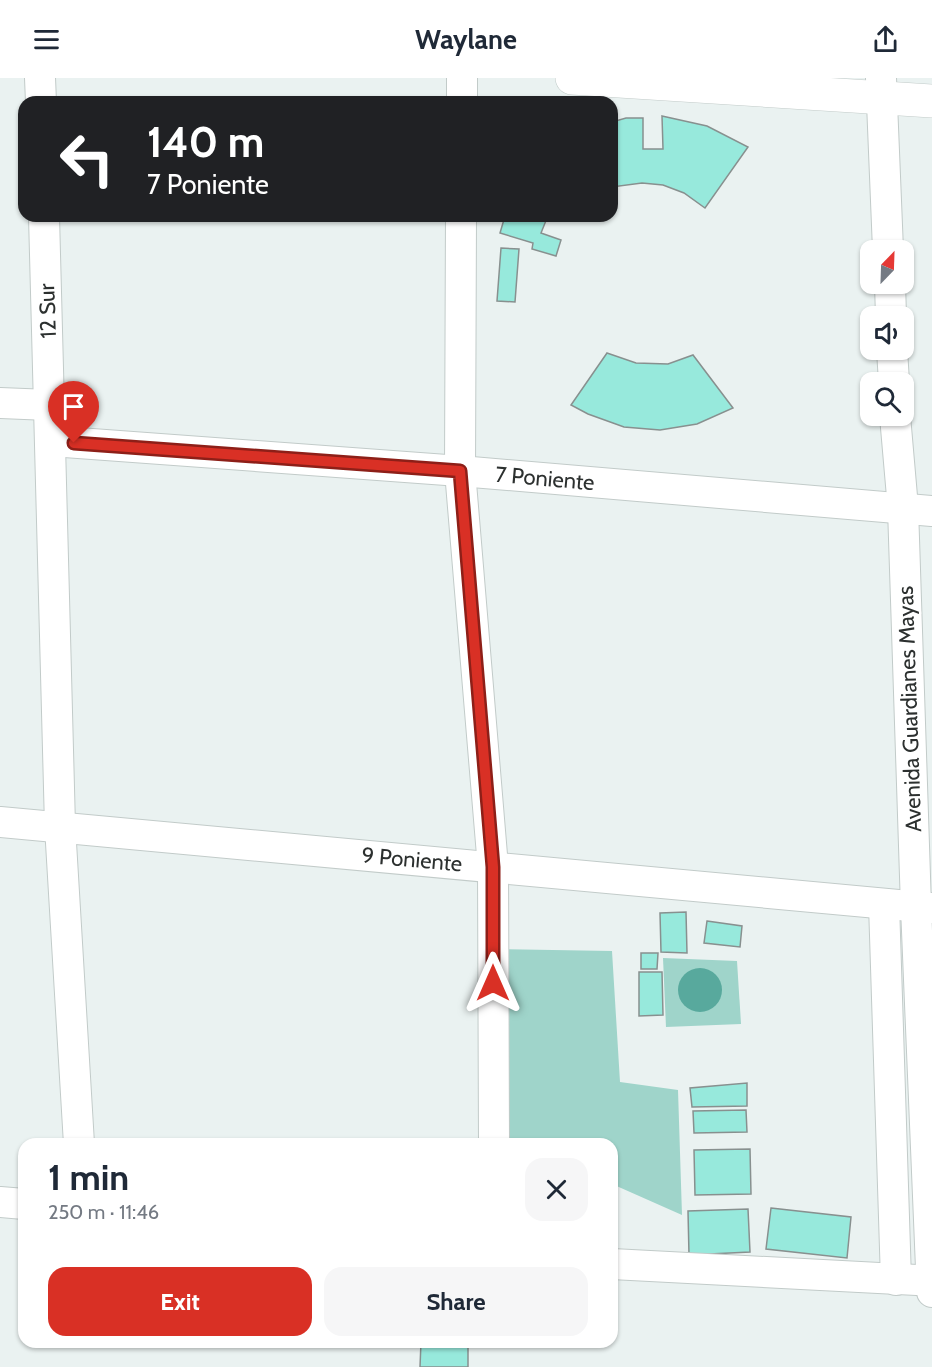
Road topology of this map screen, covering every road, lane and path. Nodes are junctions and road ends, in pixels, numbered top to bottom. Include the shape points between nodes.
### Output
1 (40, 78) edge
2 (462, 78) edge
3 (572, 78) edge
4 (882, 88) edge
5 (41, 96) edge
6 (462, 96) edge
7 (932, 101) edge
8 (44, 222) edge
9 (461, 222) edge
10 (888, 240) edge
11 (0, 403) edge
12 (49, 405) junction
13 (897, 426) edge
14 (51, 441) junction
15 (460, 471) junction
16 (917, 510) edge
17 (0, 822) edge
18 (60, 826) junction
19 (493, 867) junction
20 (884, 904) junction
21 (924, 907) edge
22 (79, 1138) edge
23 (494, 1138) edge
24 (0, 1202) edge
25 (18, 1204) edge
26 (618, 1264) edge
27 (896, 1280) junction
28 (932, 1280) edge
29 (932, 1292) edge

1 - 5 street
2 - 6 street
3 - 4 street
4 - 7 street
4 - 10 street
8 - 12 street, 12 Sur
9 - 15 street
11 - 12 street
12 - 14 street, 12 Sur
13 - 16 street, Avenida Guardianes Mayas
14 - 15 street, 7 Poniente
14 - 18 street, 12 Sur
15 - 16 street, 7 Poniente
15 - 19 street
16 - 21 street, Avenida Guardianes Mayas
17 - 18 street, 9 Poniente
18 - 19 street, 9 Poniente
18 - 22 street, 12 Sur
19 - 20 street, 9 Poniente
19 - 23 street
20 - 21 street, 9 Poniente
20 - 27 street
21 - 28 street, Avenida Guardianes Mayas
24 - 25 street
26 - 27 street
27 - 28 street
28 - 29 street, Avenida Guardianes Mayas

